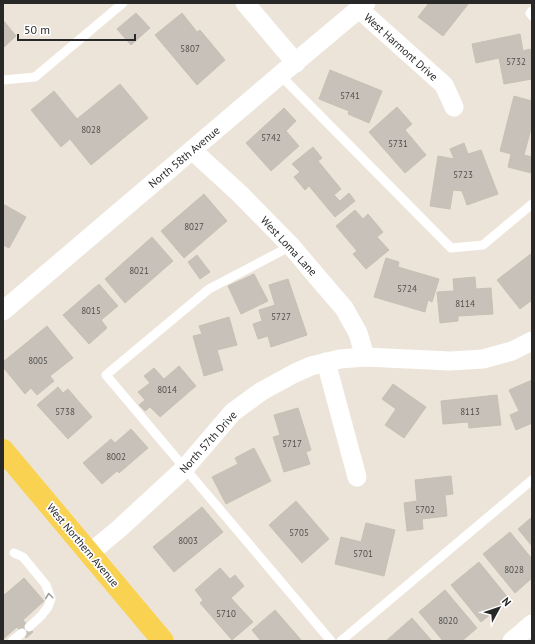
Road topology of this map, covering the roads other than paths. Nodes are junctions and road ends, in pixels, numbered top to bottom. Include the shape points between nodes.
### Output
1 (123, 3) edge
2 (245, 3) edge
3 (363, 6) edge
4 (532, 11) edge
5 (532, 16) edge
6 (296, 62) junction
7 (280, 75) junction
8 (3, 80) edge
9 (454, 106) dead end
10 (192, 150) junction
11 (532, 204) edge
12 (291, 246) junction
13 (3, 311) edge
14 (532, 341) edge
15 (365, 357) junction
16 (326, 362) junction
17 (3, 450) edge
18 (185, 468) junction
19 (357, 477) dead end
20 (532, 480) edge
21 (14, 553) dead end
22 (90, 553) junction
23 (532, 624) edge
24 (12, 641) edge
25 (163, 641) edge
26 (332, 641) edge
27 (341, 641) edge
28 (512, 641) edge

1 - 8 lane via 35,77
2 - 6 street
3 - 6 street, North 58th Avenue
3 - 9 street, West Harmont Drive via 444,85
4 - 5 lane
6 - 7 street, North 58th Avenue
7 - 10 street, North 58th Avenue
7 - 11 lane via 451,248 483,245
10 - 12 street, West Loma Lane
10 - 13 street, North 58th Avenue
12 - 15 street, West Loma Lane via 344,308 358,333
12 - 18 lane via 209,289 106,375
14 - 15 street, North 57th Drive via 512,351 483,359 450,361
15 - 16 street, North 57th Drive
16 - 18 street, North 57th Drive via 295,373 262,391 233,412
16 - 19 street
17 - 22 main road, West Northern Avenue
18 - 22 street, North 57th Drive
18 - 26 lane
20 - 27 lane
24 -> 21 lane via 45,612 50,599 46,584 23,557
22 - 25 main road, West Northern Avenue
23 - 28 street

